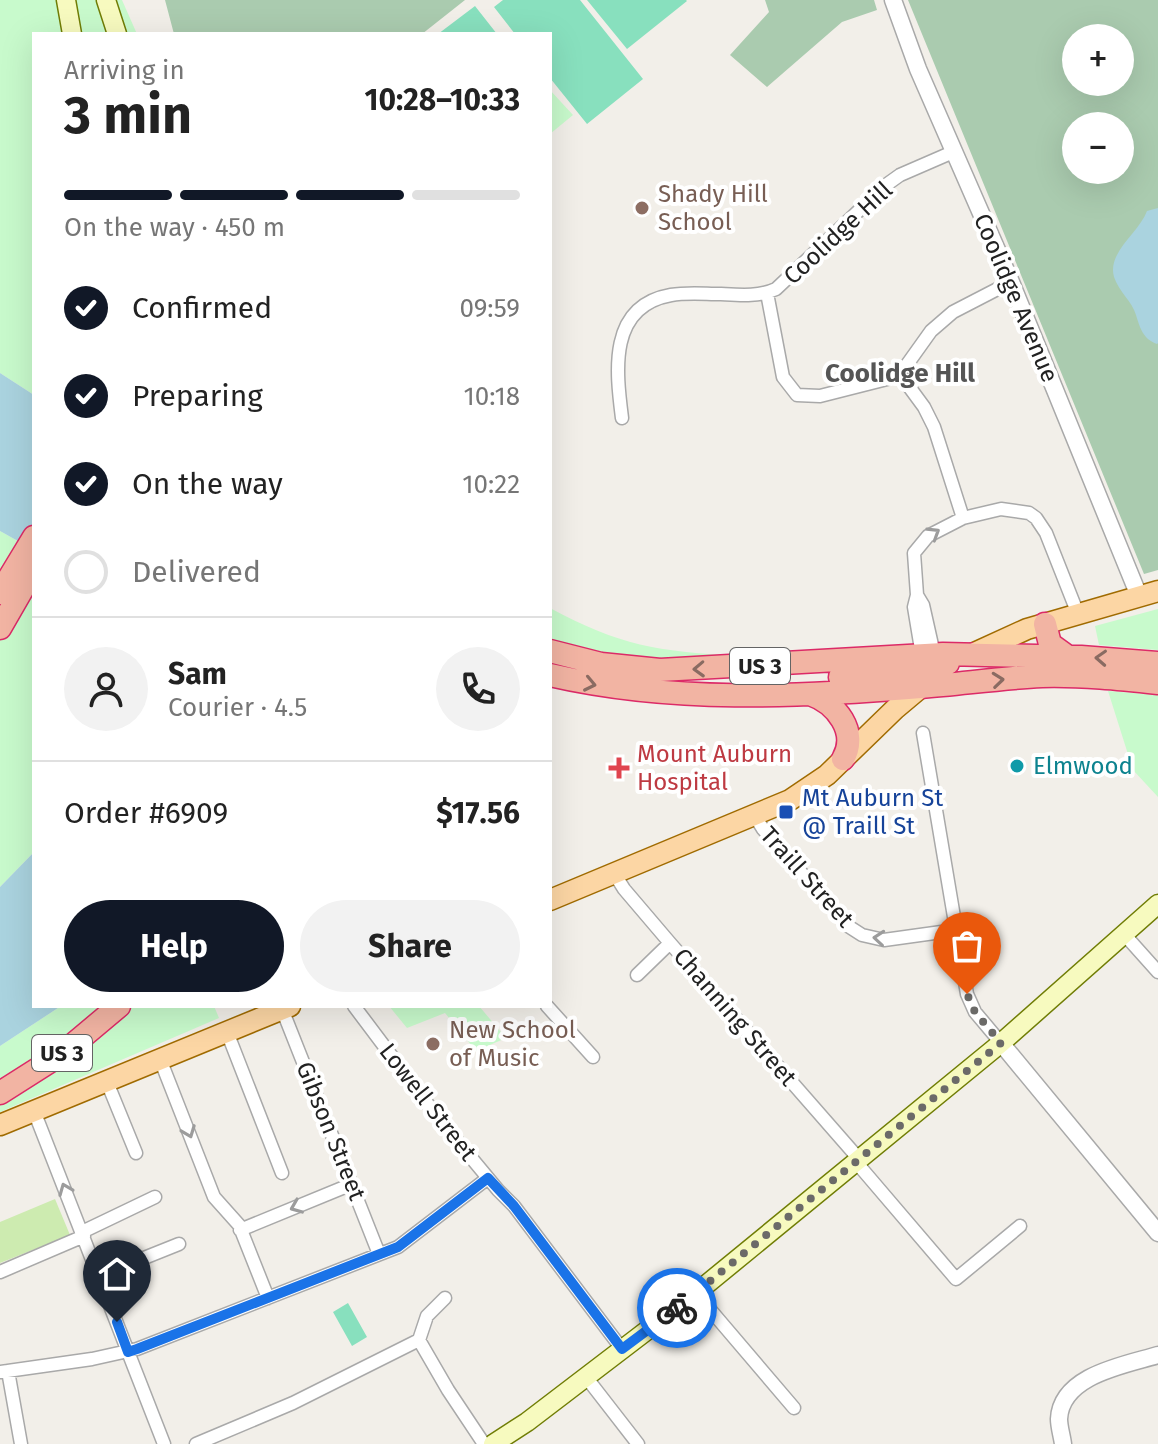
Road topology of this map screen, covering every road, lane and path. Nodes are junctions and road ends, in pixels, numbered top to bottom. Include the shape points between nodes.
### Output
1 (66, 0) edge
2 (106, 0) edge
3 (893, 0) edge
4 (72, 32) edge
5 (116, 32) edge
6 (953, 152) junction
7 (1011, 282) junction
8 (767, 293) junction
9 (899, 373) junction
10 (622, 418) dead end
11 (963, 518) junction
12 (32, 542) edge
13 (17, 580) edge
14 (1148, 593) edge
15 (1078, 614) junction
16 (1045, 624) junction
17 (0, 628) edge
18 (552, 652) edge
19 (928, 654) junction
20 (972, 654) junction
21 (1068, 657) junction
22 (1158, 663) edge
23 (552, 675) edge
24 (1158, 683) edge
25 (920, 687) junction
26 (631, 690) junction
27 (804, 693) junction
28 (923, 733) dead end
29 (843, 759) junction
30 (755, 816) junction
31 (614, 873) junction
32 (552, 899) edge
33 (1158, 904) edge
34 (956, 930) junction
35 (1124, 934) junction
36 (670, 943) junction
37 (1158, 972) edge
38 (637, 975) dead end
39 (117, 1008) edge
40 (286, 1008) edge
41 (356, 1008) edge
42 (549, 1008) edge
43 (227, 1032) junction
44 (1001, 1043) junction
45 (593, 1057) dead end
46 (160, 1059) junction
47 (107, 1082) junction
48 (0, 1093) edge
49 (34, 1111) junction
50 (0, 1125) edge
51 (136, 1153) dead end
52 (858, 1160) junction
53 (282, 1173) dead end
54 (488, 1178) junction
55 (352, 1184) junction
56 (155, 1197) dead end
57 (1020, 1226) dead end
58 (240, 1230) junction
59 (1158, 1233) edge
60 (83, 1234) junction
61 (179, 1244) dead end
62 (379, 1254) junction
63 (0, 1272) edge
64 (99, 1276) junction
65 (696, 1293) junction
66 (268, 1298) junction
67 (445, 1298) dead end
68 (419, 1340) junction
69 (622, 1349) junction
70 (128, 1352) junction
71 (1158, 1355) edge
72 (4, 1371) edge
73 (586, 1377) junction
74 (794, 1408) dead end
75 (21, 1444) edge
76 (164, 1444) edge
77 (196, 1444) edge
78 (484, 1444) edge
79 (493, 1444) edge
80 (638, 1444) edge
81 (1063, 1444) edge

1 - 4 main road
2 - 5 main road
3 - 6 street, Coolidge Avenue
6 - 7 street, Coolidge Avenue
6 - 8 street, Coolidge Hill via 886,185 783,285
7 - 9 street via 953,312
7 - 14 street, Coolidge Avenue
8 - 9 street, Coolidge Hill via 783,377 797,395 820,396 880,383
8 - 10 street, Coolidge Hill via 667,295 640,310 623,331 618,350
9 - 11 street via 934,427
11 - 15 street via 1001,509 1036,518
19 -> 11 street via 913,560 928,536
12 - 13 highway
13 - 17 highway
14 - 15 main road
15 - 16 main road
16 - 20 main road
16 - 21 highway via 1050,644
19 -> 18 highway, US 3 via 660,670 601,664
19 - 20 highway, US 3
20 - 21 highway, US 3
20 - 25 main road
20 - 26 highway via 914,671
22 -> 21 highway, US 3
23 -> 26 highway, US 3
25 -> 24 highway, US 3 via 1045,676
25 - 27 highway, US 3
25 - 29 main road
26 - 27 highway, US 3 via 708,696
27 - 29 highway via 827,702 839,715 849,741
28 - 34 street
29 - 30 main road via 809,788
30 - 31 main road
34 -> 30 street, Traill Street via 884,940 857,933
31 - 32 main road
31 - 36 street, Channing Street
33 - 35 main road
34 - 44 street via 970,1004
35 - 37 street
35 - 44 main road
36 - 38 street
36 - 52 street, Channing Street
39 - 48 highway, US 3 via 63,1053
40 - 43 main road
40 - 55 street, Gibson Street
41 - 54 street, Lowell Street
42 - 45 street
43 - 46 main road
43 - 53 street
44 - 52 main road
44 - 59 street
46 - 47 main road
46 -> 58 street via 214,1197
47 - 49 main road
47 - 51 street
49 - 50 main road
60 -> 49 street
52 - 57 street, Channing Street via 956,1279
52 - 65 main road
54 - 62 street via 407,1241
54 - 69 street, Lowell Street
55 -> 58 street
55 - 62 street, Gibson Street
56 - 60 street
58 - 66 street
60 - 63 street
60 - 64 street
61 - 64 street
62 - 66 street
64 - 70 street
65 - 69 main road
65 - 74 street
66 - 70 street
67 - 68 street via 427,1316
68 - 77 street
68 - 78 street
69 - 73 main road
70 - 72 street
70 - 76 street
71 - 81 street via 1072,1389 1059,1420
72 - 75 street
73 - 79 main road
73 - 80 street

